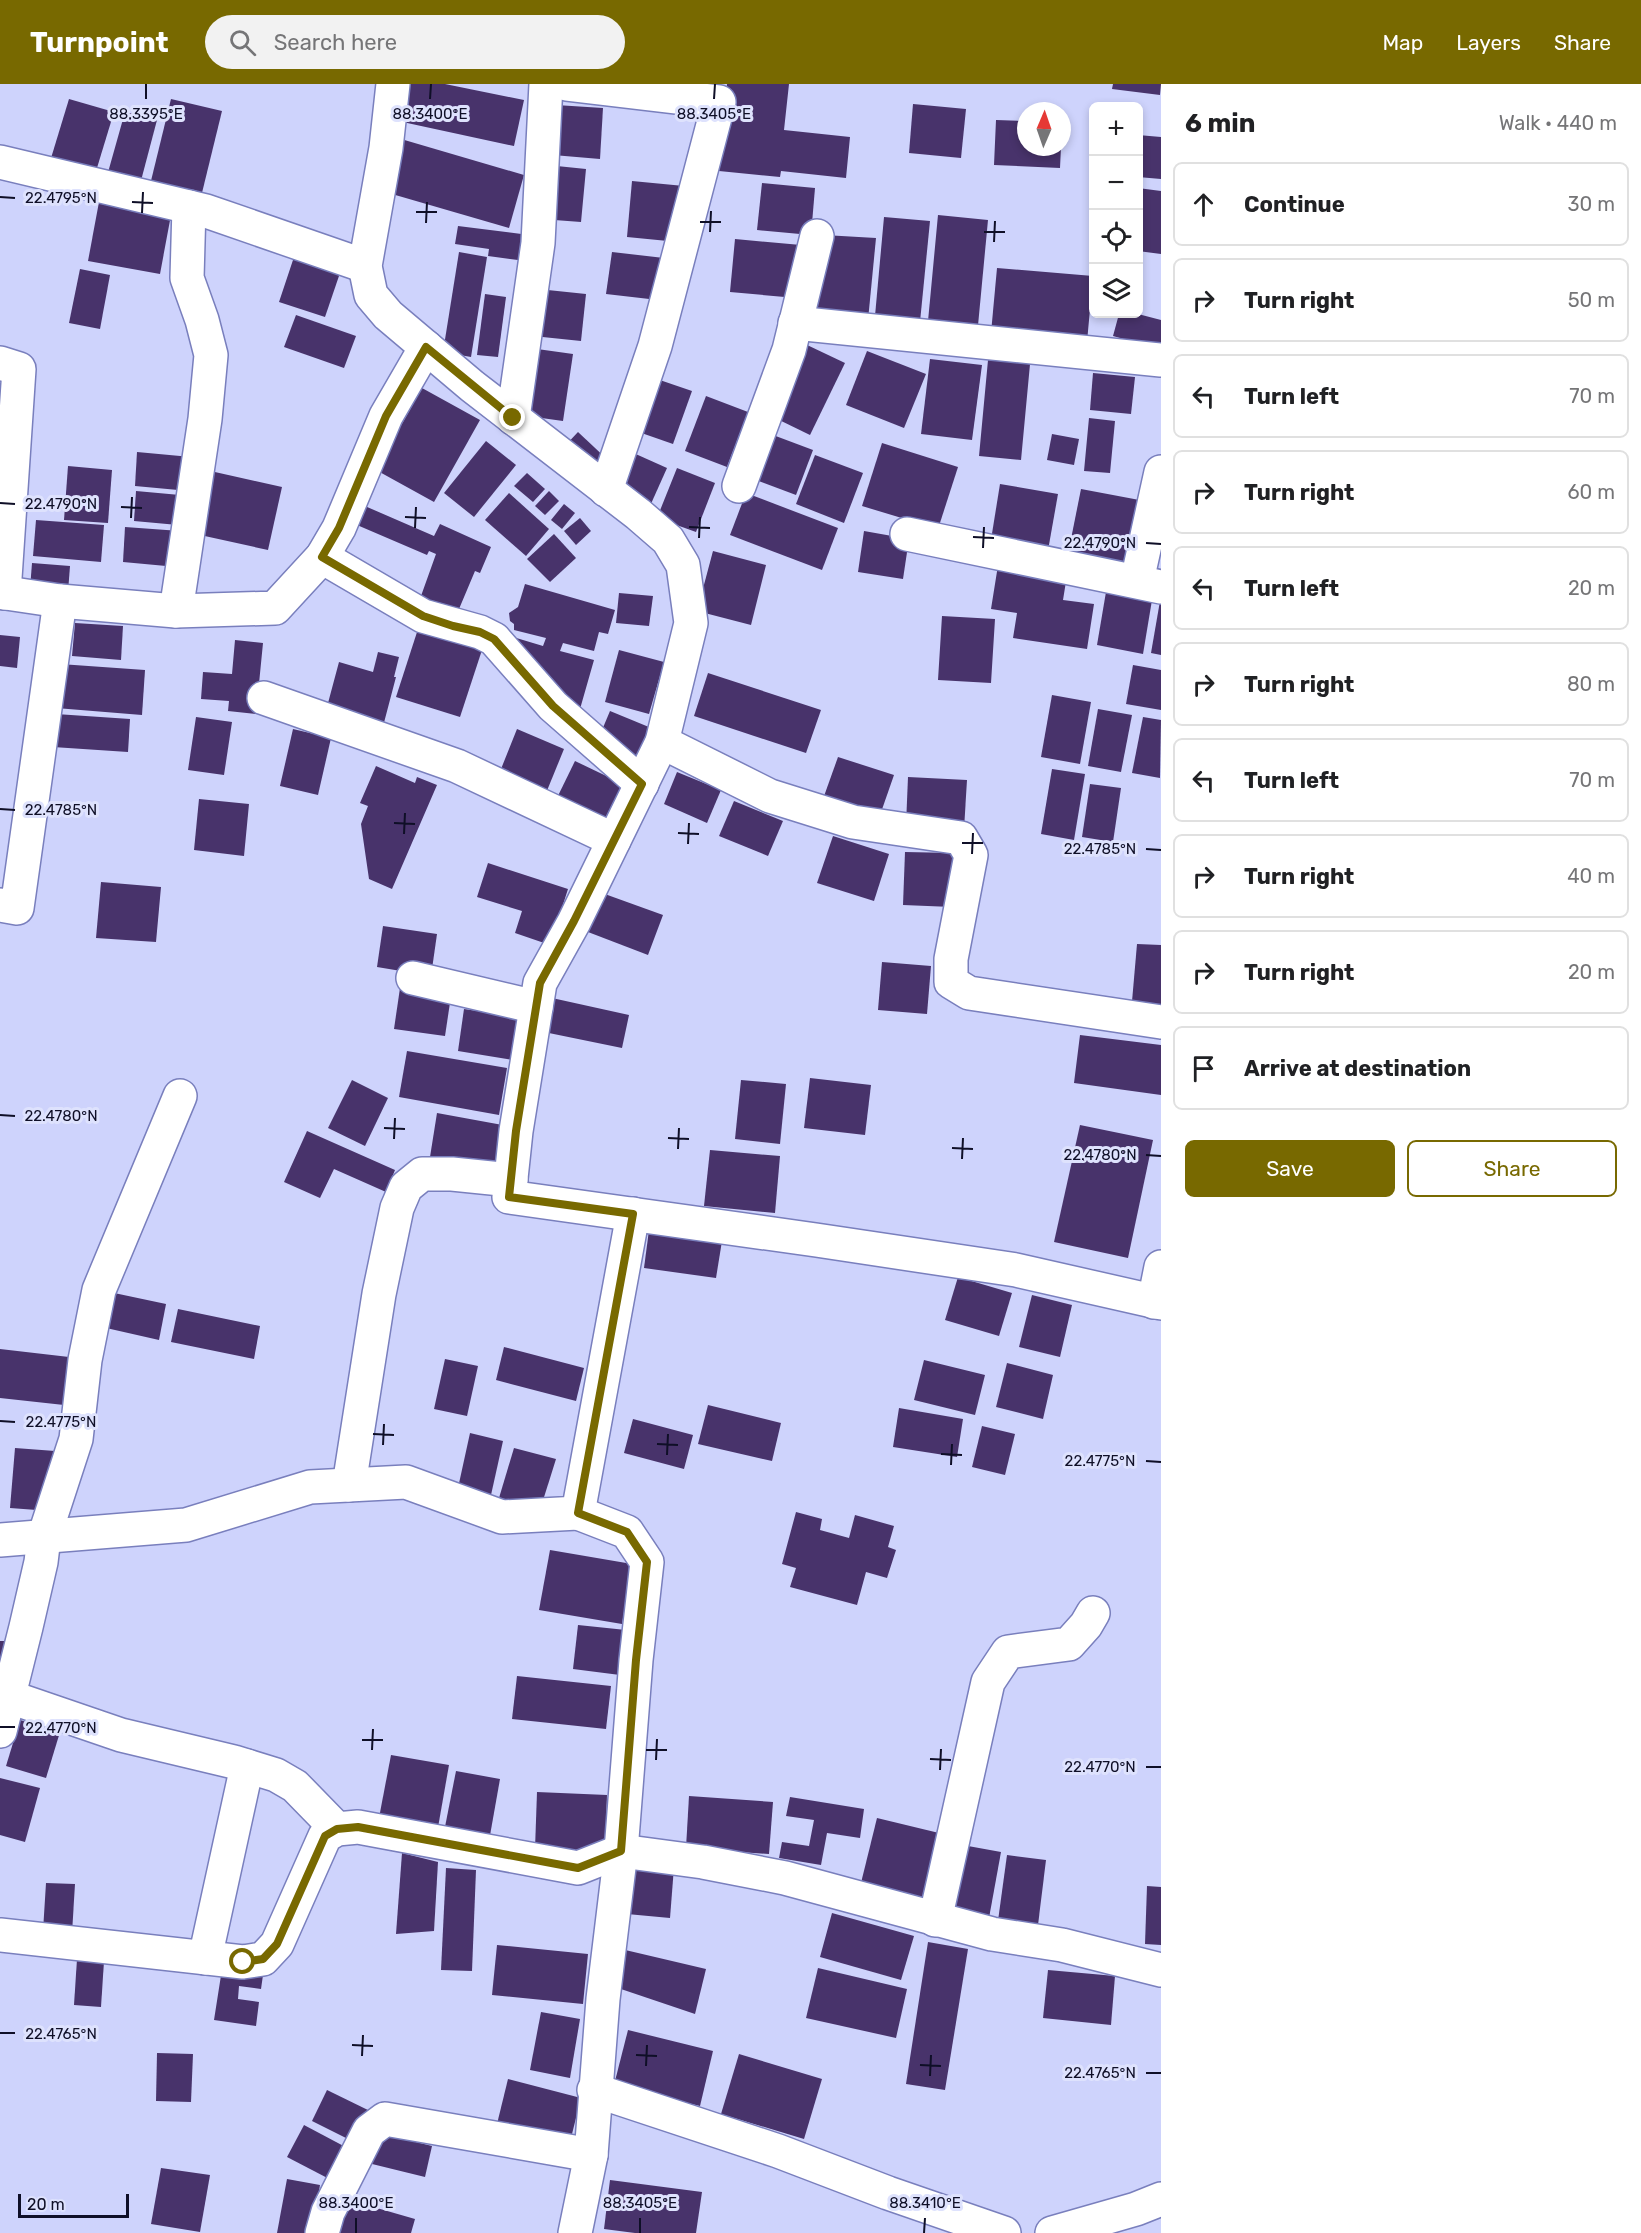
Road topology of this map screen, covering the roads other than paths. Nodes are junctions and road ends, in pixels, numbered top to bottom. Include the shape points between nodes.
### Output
1 (393, 84) edge
2 (546, 84) edge
3 (567, 84) edge
4 (720, 93) edge
5 (0, 162) edge
6 (189, 207) junction
7 (817, 236) dead end
8 (365, 266) junction
9 (795, 323) junction
10 (426, 347) junction
11 (1161, 360) edge
12 (0, 363) edge
13 (513, 418) junction
14 (1161, 472) edge
15 (739, 486) dead end
16 (606, 490) junction
17 (907, 534) dead end
18 (322, 557) junction
19 (1149, 584) edge
20 (2, 592) edge
21 (60, 601) junction
22 (176, 611) junction
23 (264, 698) dead end
24 (662, 742) junction
25 (642, 784) junction
26 (614, 840) junction
27 (0, 905) edge
28 (413, 978) dead end
29 (536, 1007) junction
30 (1161, 1022) edge
31 (180, 1096) dead end
32 (511, 1180) junction
33 (633, 1214) junction
34 (1161, 1266) edge
35 (1158, 1302) edge
36 (349, 1485) junction
37 (578, 1513) junction
38 (44, 1537) junction
39 (0, 1540) edge
40 (1093, 1613) dead end
41 (13, 1627) edge
42 (10, 1697) junction
43 (0, 1731) edge
44 (247, 1766) junction
45 (337, 1829) junction
46 (621, 1851) junction
47 (935, 1920) junction
48 (0, 1935) edge
49 (205, 1958) junction
50 (1161, 1970) edge
51 (594, 2090) junction
52 (591, 2155) junction
53 (1161, 2199) edge
54 (322, 2233) edge
55 (575, 2233) edge
56 (1004, 2233) edge
57 (1052, 2233) edge

1 - 8 street
2 - 13 street via 538,243
3 - 4 street
4 - 16 street via 655,345
5 - 6 street
6 - 8 street
6 - 22 street via 187,278 211,355
7 - 9 street
8 - 10 street via 371,295
9 - 11 street
9 - 15 street via 789,350
10 - 13 street
10 - 18 street via 386,416 339,528
12 - 20 street via 19,369
13 - 16 street
14 - 19 street
16 - 24 street via 668,540 683,565 691,623
17 - 19 street
18 - 22 street via 275,608
18 - 25 street via 423,616 494,639 553,706
20 - 21 street
21 - 22 street
21 - 27 street via 17,908
23 - 26 street via 457,766
24 - 25 street
24 - 30 street via 770,796 853,822 961,838 971,855 951,959 951,982 969,993
25 - 26 street
26 - 29 street via 540,983
28 - 29 street
29 - 32 street
31 - 38 street via 99,1290 85,1360 76,1439
32 - 33 street via 509,1197
32 - 36 street via 422,1174 406,1187 397,1208 379,1294
33 - 35 street via 1016,1270
33 - 37 street
34 - 35 street
36 - 37 street via 406,1482 502,1517
36 - 38 street via 310,1487 186,1525
37 - 46 street via 627,1532 647,1562
38 - 39 street
38 - 41 street via 41,1562
40 - 47 street via 1069,1644 1008,1652 988,1682
41 - 42 street
42 - 43 street
42 - 44 street via 121,1736
44 - 45 street via 276,1774 295,1786
44 - 49 street
45 - 46 street via 358,1827 578,1868
45 - 49 street via 325,1836 277,1944 263,1959 243,1962
46 - 47 street via 785,1878
46 - 51 street
47 - 50 street via 1062,1945
48 - 49 street
51 - 52 street
51 - 56 street
52 - 54 street via 385,2119 364,2141 328,2212
52 - 55 street
53 - 57 street

